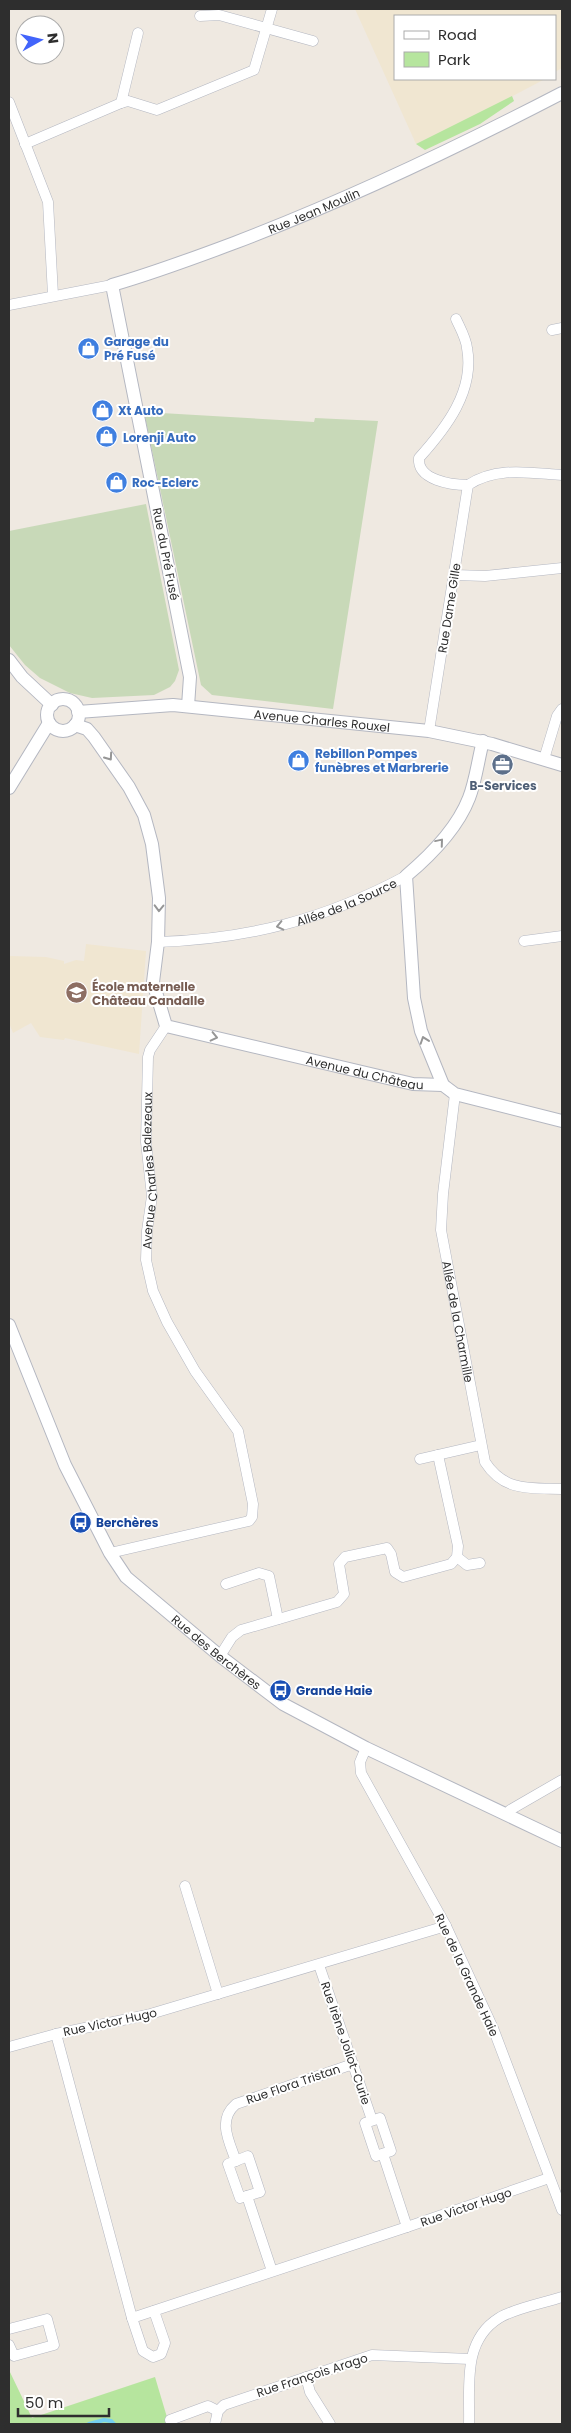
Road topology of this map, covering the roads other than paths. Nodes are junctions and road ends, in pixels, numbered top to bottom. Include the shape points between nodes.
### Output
1 (272, 9) edge
2 (200, 16) dead end
3 (266, 28) junction
4 (138, 34) dead end
5 (313, 41) dead end
6 (562, 93) edge
7 (9, 102) edge
8 (121, 103) junction
9 (25, 144) junction
10 (112, 285) junction
11 (53, 295) junction
12 (9, 306) edge
13 (456, 319) dead end
14 (562, 475) edge
15 (468, 485) junction
16 (562, 568) edge
17 (455, 575) junction
18 (9, 660) edge
19 (52, 705) junction
20 (188, 706) junction
21 (562, 709) edge
22 (78, 712) junction
23 (49, 723) junction
24 (75, 725) junction
25 (430, 732) junction
26 (483, 742) junction
27 (544, 759) junction
28 (562, 765) edge
29 (9, 788) edge
30 (406, 876) junction
31 (562, 936) edge
32 (524, 941) dead end
33 (158, 942) junction
34 (166, 1026) junction
35 (443, 1085) junction
36 (455, 1094) junction
37 (562, 1121) edge
38 (9, 1325) edge
39 (481, 1445) junction
40 (438, 1455) junction
41 (420, 1459) dead end
42 (562, 1489) edge
43 (115, 1552) junction
44 (457, 1558) junction
45 (480, 1563) dead end
46 (226, 1584) dead end
47 (278, 1619) junction
48 (220, 1656) junction
49 (366, 1748) junction
50 (562, 1780) edge
51 (508, 1814) junction
52 (562, 1841) edge
53 (185, 1886) dead end
54 (446, 1926) junction
55 (319, 1965) junction
56 (218, 1994) junction
57 (56, 2034) junction
58 (9, 2047) edge
59 (353, 2064) junction
60 (372, 2120) junction
61 (383, 2154) junction
62 (236, 2161) junction
63 (549, 2178) junction
64 (247, 2196) junction
65 (562, 2210) edge
66 (407, 2228) junction
67 (272, 2271) junction
68 (562, 2297) edge
69 (154, 2311) junction
70 (132, 2318) junction
71 (9, 2329) edge
72 (9, 2345) edge
73 (470, 2359) junction
74 (306, 2377) junction
75 (218, 2411) junction
76 (170, 2420) dead end
77 (215, 2424) edge
78 (330, 2424) edge
79 (469, 2424) edge

1 - 3 street
2 - 3 street via 219,15
3 - 5 street
3 - 8 street via 254,70 157,110 128,101
4 - 8 street
6 - 10 street, Rue Jean Moulin via 472,139 320,209 174,266
7 - 9 street
8 - 9 street
9 - 11 street via 48,202
10 - 11 street, Rue Jean Moulin
10 - 20 street, Rue du Pré Fusé via 190,677
11 - 12 street, Rue Jean Moulin
13 - 15 street via 468,347 463,392 448,422 419,461 423,471 437,480
14 - 15 street via 505,472
15 - 17 street, Rue Dame Gille
16 - 17 street via 485,576
17 - 25 street, Rue Dame Gille
18 - 19 street
19 - 22 street via 65,700 74,704
19 - 23 street via 47,713
20 - 22 street, Avenue Charles Rouxel
20 - 25 street, Avenue Charles Rouxel
21 - 27 street
22 - 24 street
23 - 24 street via 61,731
23 - 29 street
24 -> 33 street via 88,729 129,787 144,815 157,873
25 - 26 street, Avenue Charles Rouxel
26 - 27 street, Avenue Charles Rouxel
30 -> 26 street, Allée de la Source via 426,858 462,813
27 - 28 street, Avenue Charles Rouxel
30 -> 33 street, Allée de la Source via 366,898 300,921 220,938
35 -> 30 street via 421,1031 414,998
31 - 32 street
33 - 34 street via 154,982
34 -> 35 street, Avenue du Château via 413,1084
34 - 43 street, Avenue Charles Balezeaux via 148,1057 146,1142 152,1196 146,1260 153,1291 167,1322 195,1371 238,1431 253,1510 249,1521
35 - 36 street, Avenue du Château
36 - 37 street, Avenue du Château
36 - 39 street, Allée de la Charmille via 441,1230
38 - 43 street, Rue des Berchères via 54,1441
39 - 40 street
39 - 42 street, Allée de la Charmille via 485,1462 493,1475 504,1482
40 - 41 street
40 - 44 street via 458,1546
43 - 48 street, Rue des Berchères via 126,1577
44 - 45 street via 467,1565
44 - 47 street via 451,1564 403,1577 395,1572 388,1548 345,1557 339,1564 344,1594 337,1602
46 - 47 street via 259,1573 269,1576
47 - 48 street via 241,1630 232,1637
48 - 49 street, Rue des Berchères via 283,1704
49 - 51 street, Rue des Berchères
49 - 54 street, Rue de la Grande Haie via 360,1762 361,1773
50 - 51 street
51 - 52 street, Rue des Berchères
53 - 56 street
54 - 55 street, Rue Victor Hugo
54 - 63 street, Rue de la Grande Haie via 493,2028
55 - 56 street, Rue Victor Hugo
55 - 59 street, Rue Irène Joliot-Curie
56 - 57 street, Rue Victor Hugo via 147,2015
57 - 58 street
57 - 70 street, Rue Victor Hugo
59 - 60 street, Rue Irène Joliot-Curie
59 - 62 street, Rue Flora Tristan via 232,2107 224,2122
60 - 61 street, Rue Irène Joliot-Curie via 365,2123 376,2156
60 - 61 street, Rue Irène Joliot-Curie via 380,2118 391,2151
61 - 66 street, Rue Irène Joliot-Curie
62 - 64 street, Rue Flora Tristan via 228,2164 240,2198
62 - 64 street via 248,2156 260,2192
63 - 65 street, Rue de la Grande Haie
63 - 66 street, Rue Victor Hugo
64 - 67 street, Rue Flora Tristan
66 - 67 street, Rue Victor Hugo
67 - 69 street, Rue Victor Hugo
68 - 73 street via 501,2317 477,2340
69 - 70 street, Rue Victor Hugo
69 - 70 street, Rue Victor Hugo via 165,2343 160,2354 153,2356 143,2351
71 - 72 street via 47,2319 54,2346 14,2356
73 - 74 street, Rue François Arago via 372,2355
73 - 79 street
74 - 75 street, Rue François Arago via 224,2405
74 - 78 street via 310,2392
75 - 76 street, Rue François Arago via 208,2406
75 - 77 street

